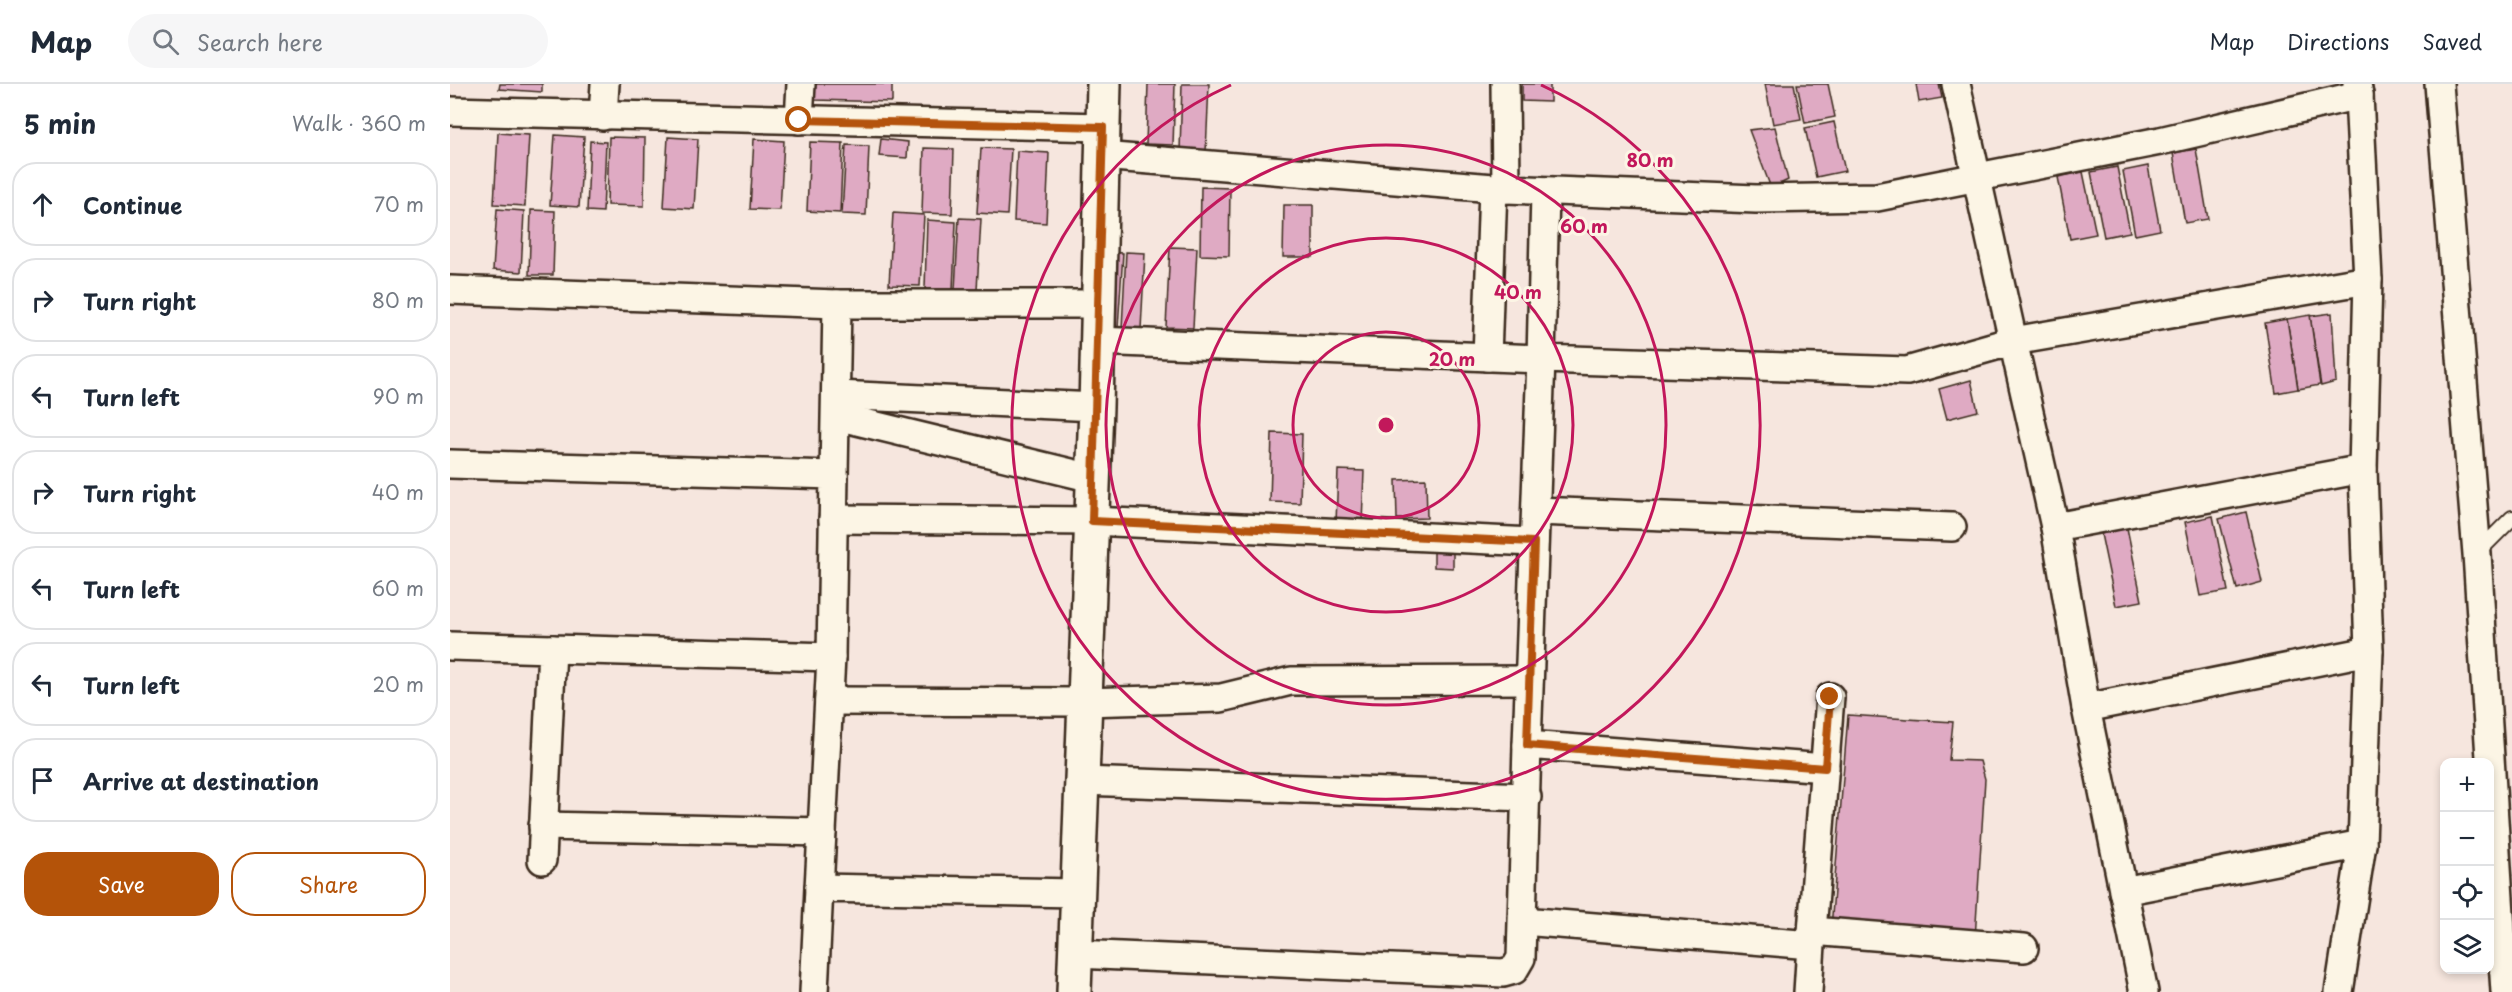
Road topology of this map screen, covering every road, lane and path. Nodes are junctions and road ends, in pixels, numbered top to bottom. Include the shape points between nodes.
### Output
1 (605, 84) edge
2 (801, 84) edge
3 (1104, 84) edge
4 (1504, 84) edge
5 (1956, 84) edge
6 (2439, 84) edge
7 (2358, 89) edge
8 (450, 111) edge
9 (603, 116) junction
10 (799, 120) junction
11 (1102, 141) junction
12 (1977, 177) junction
13 (1499, 189) junction
14 (1545, 192) junction
15 (2368, 280) junction
16 (450, 290) edge
17 (837, 304) junction
18 (1098, 304) junction
19 (1097, 341) junction
20 (2013, 341) junction
21 (1487, 357) junction
22 (1541, 359) junction
23 (836, 406) junction
24 (1096, 407) junction
25 (450, 464) edge
26 (2363, 469) junction
27 (834, 475) junction
28 (1092, 478) junction
29 (1536, 511) junction
30 (2512, 518) edge
31 (833, 519) junction
32 (1092, 521) junction
33 (1952, 527) dead end
34 (2055, 527) junction
35 (1534, 542) junction
36 (2476, 554) junction
37 (450, 645) edge
38 (552, 649) junction
39 (2369, 651) junction
40 (831, 657) junction
41 (1529, 680) junction
42 (1830, 697) dead end
43 (829, 701) junction
44 (1084, 702) junction
45 (2086, 708) junction
46 (1527, 745) junction
47 (1825, 768) junction
48 (1082, 782) junction
49 (1527, 797) junction
50 (543, 826) junction
51 (822, 832) junction
52 (2362, 844) junction
53 (542, 860) dead end
54 (819, 888) junction
55 (2123, 891) junction
56 (1077, 893) junction
57 (1523, 921) junction
58 (1812, 938) junction
59 (2024, 948) dead end
60 (1076, 954) junction
61 (814, 992) edge
62 (1074, 992) edge
63 (1808, 992) edge
64 (2144, 992) edge
65 (2339, 992) edge
66 (2505, 992) edge

1 - 9 street
2 - 10 street
3 - 11 street
4 - 13 street
5 - 12 street
6 - 36 street
7 - 12 street via 2160,141
7 - 15 street
8 - 9 street
9 - 10 street
10 - 11 street
11 - 13 street
11 - 18 street
12 - 14 street via 1877,197 1756,199
12 - 20 street
13 - 14 street
13 - 21 street
14 - 22 street
15 - 20 street
15 - 26 street
16 - 17 street
17 - 18 street
17 - 23 street
18 - 19 street
19 - 21 street
19 - 24 street
20 - 22 street via 1907,371
20 - 34 street
21 - 22 street
22 - 29 street
23 - 24 street
23 - 27 street
23 - 28 street
24 - 28 street
25 - 27 street
26 - 34 street
26 - 39 street
27 - 31 street
28 - 32 street
29 - 33 street
29 - 35 street
30 - 36 lane
31 - 32 street
31 - 40 street
32 - 35 street
32 - 44 street
34 - 45 street
35 - 41 street
36 - 66 street
37 - 38 street
38 - 40 street
38 - 50 street
39 - 45 street
39 - 52 street
40 - 43 street
41 - 44 street via 1291,681 1221,698
41 - 46 street
42 - 47 street
43 - 44 street
43 - 51 street
44 - 48 street
45 - 55 street
46 - 47 street
46 - 49 street
47 - 58 street
48 - 49 street
48 - 56 street
49 - 57 street
50 - 51 street
50 - 53 street
51 - 54 street
52 - 55 street
52 - 65 street
54 - 56 street
54 - 61 street
55 - 64 street
56 - 60 street
57 - 58 street
57 - 60 street via 1521,958 1514,970 1503,973
58 - 59 street
58 - 63 street
60 - 62 street

